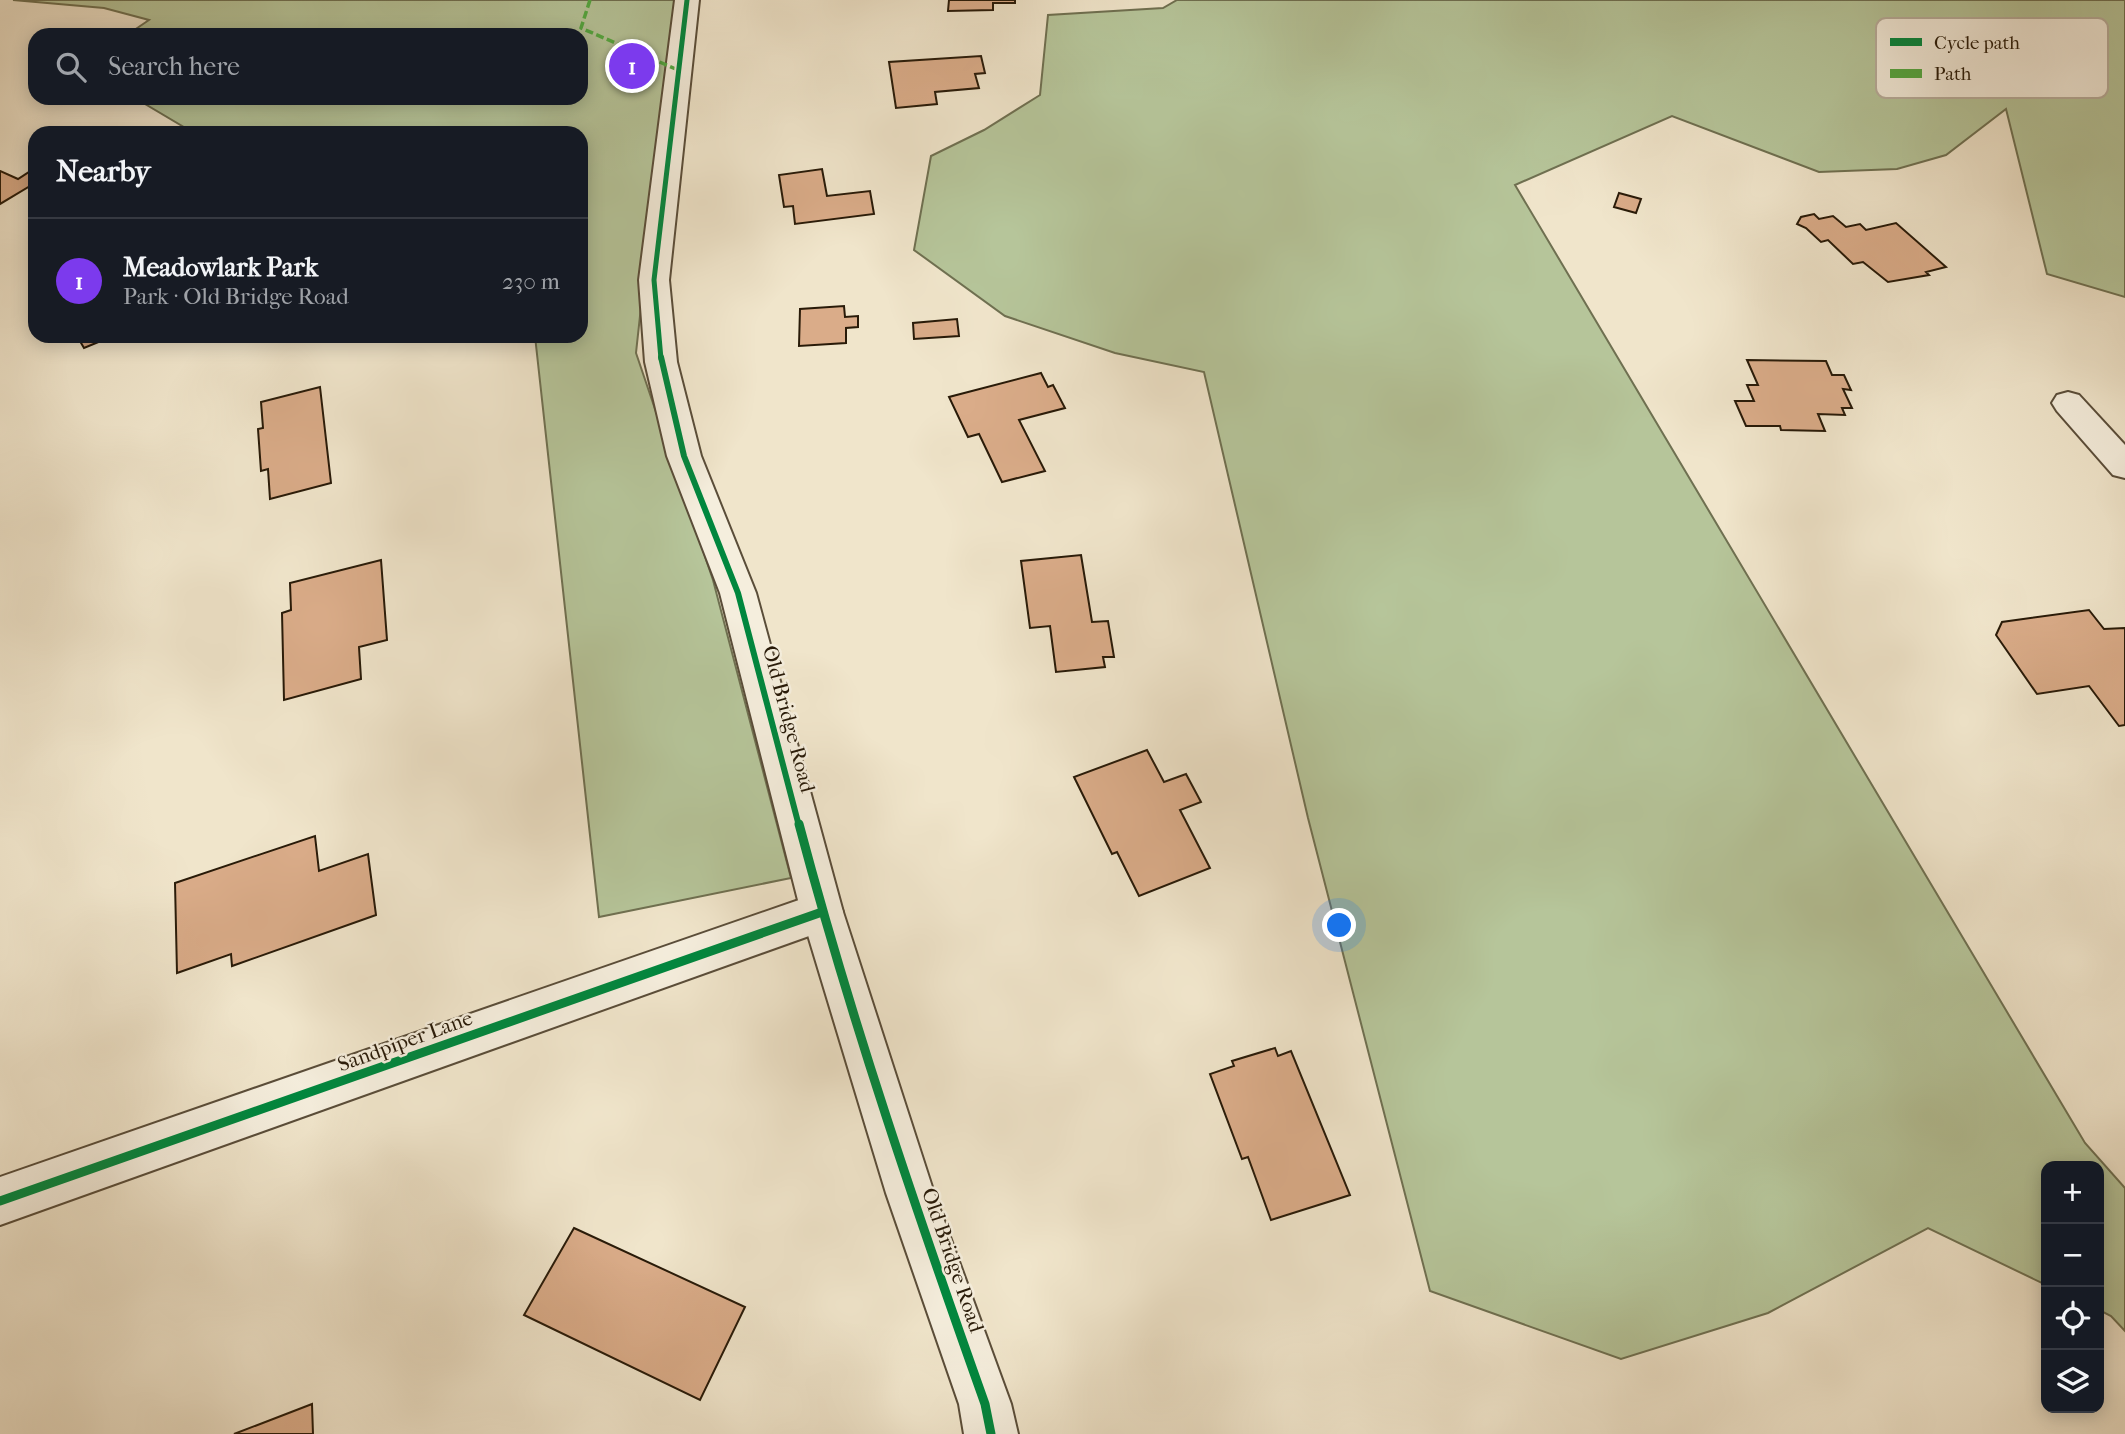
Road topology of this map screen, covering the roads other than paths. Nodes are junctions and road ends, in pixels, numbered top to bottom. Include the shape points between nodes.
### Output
1 (687, 0) edge
2 (2068, 402) dead end
3 (2125, 466) edge
4 (822, 912) junction
5 (0, 1202) edge
6 (990, 1434) edge

1 - 4 street, Old Bridge Road via 654,280 661,362 684,456 738,593
2 - 3 street
4 - 5 street, Sandpiper Lane
4 - 6 street, Old Bridge Road via 910,1193 985,1404

